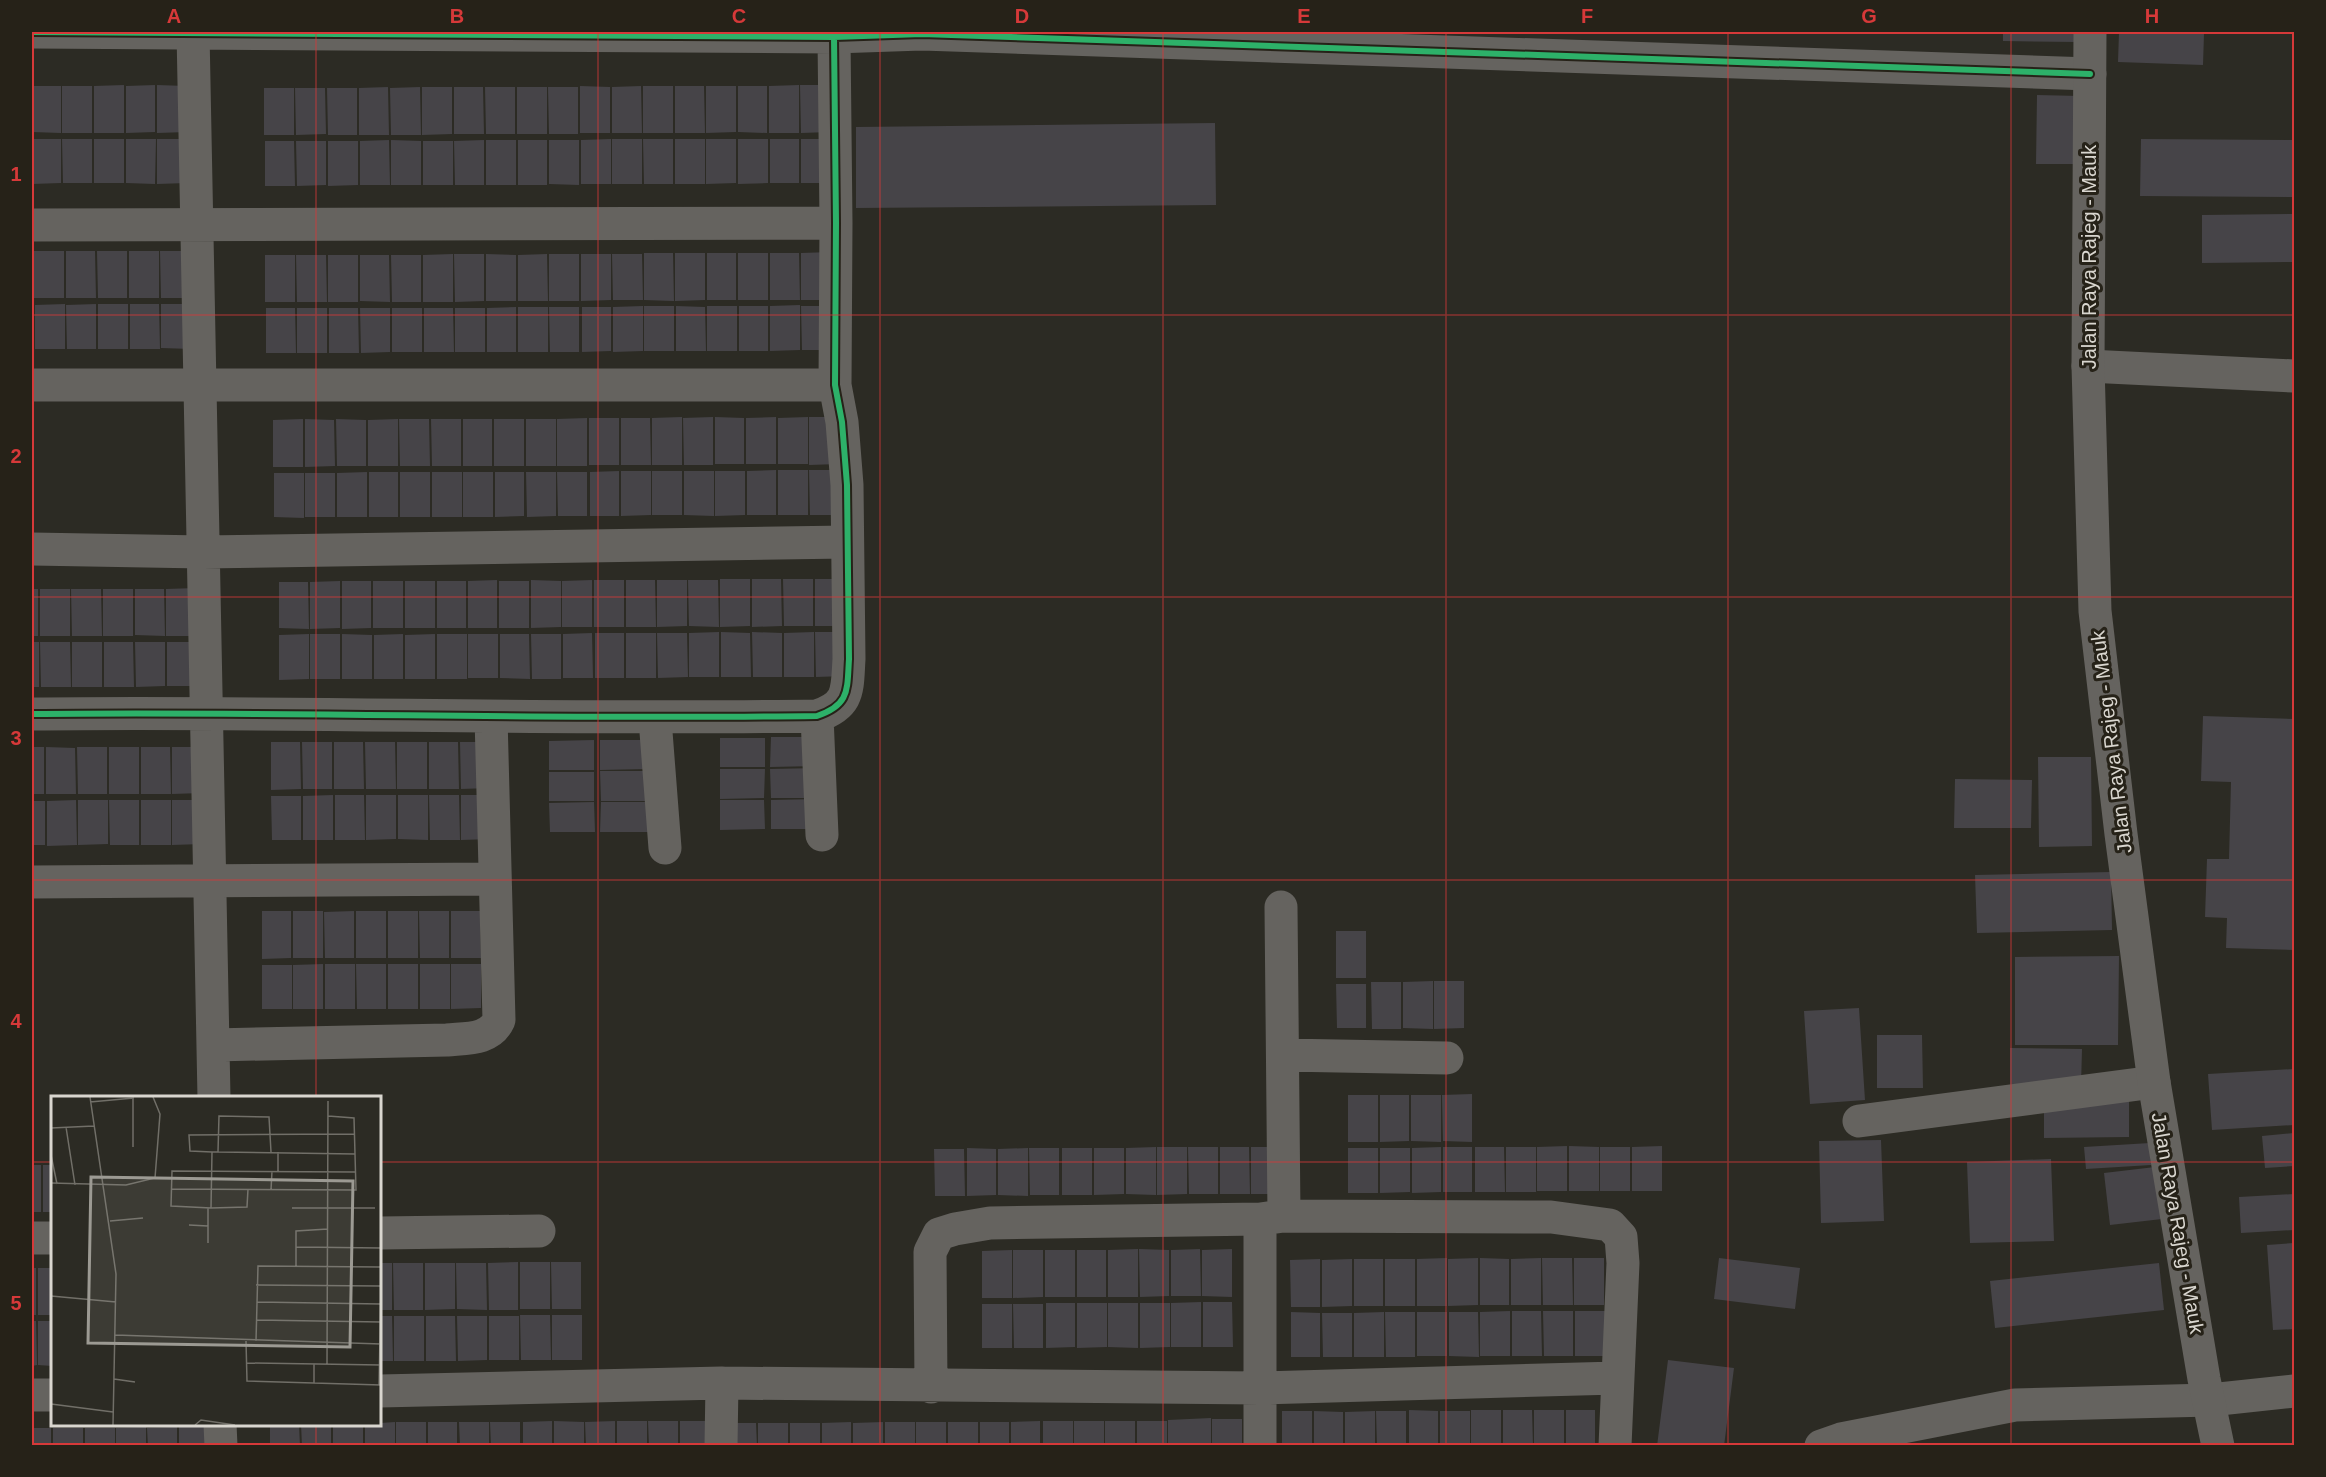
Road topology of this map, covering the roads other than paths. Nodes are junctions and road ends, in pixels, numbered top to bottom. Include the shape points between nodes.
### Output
1 (32, 32) edge
2 (193, 32) edge
3 (2090, 32) edge
4 (922, 33) edge
5 (834, 37) junction
6 (2090, 74) junction
7 (836, 223) junction
8 (196, 224) junction
9 (32, 225) edge
10 (2088, 366) junction
11 (2295, 376) edge
12 (200, 385) junction
13 (32, 386) edge
14 (835, 386) junction
15 (846, 542) junction
16 (32, 549) edge
17 (203, 552) junction
18 (206, 712) junction
19 (32, 714) edge
20 (817, 716) junction
21 (490, 717) junction
22 (655, 719) junction
23 (822, 835) dead end
24 (665, 848) dead end
25 (494, 879) junction
26 (209, 880) junction
27 (32, 882) edge
28 (1281, 907) dead end
29 (213, 1045) junction
30 (1284, 1055) junction
31 (1447, 1058) dead end
32 (2154, 1082) junction
33 (214, 1096) edge
34 (1859, 1121) dead end
35 (1272, 1218) junction
36 (538, 1231) dead end
37 (381, 1233) edge
38 (32, 1238) edge
39 (51, 1238) edge
40 (1617, 1378) junction
41 (722, 1383) junction
42 (931, 1387) junction
43 (1260, 1388) junction
44 (381, 1391) edge
45 (2295, 1391) edge
46 (32, 1395) edge
47 (51, 1395) edge
48 (2210, 1400) junction
49 (220, 1426) edge
50 (220, 1446) edge
51 (721, 1446) edge
52 (1260, 1446) edge
53 (1615, 1446) edge
54 (1821, 1446) edge
55 (2218, 1446) edge

1 - 2 street
2 - 5 street
2 - 8 street
3 - 6 street, Jalan Raya Rajeg - Mauk
4 - 5 street
4 - 6 street
5 - 7 street
6 - 10 street, Jalan Raya Rajeg - Mauk
7 - 8 street
7 - 14 street
8 - 9 street
8 - 12 street
10 - 11 street
10 - 32 street, Jalan Raya Rajeg - Mauk via 2095,611
12 - 13 street
12 - 14 street
12 - 17 street
14 - 15 street via 847,475
15 - 17 street
15 - 20 street via 847,686 842,702
16 - 17 street
17 - 18 street
18 - 19 street
18 - 21 street
18 - 26 street
20 - 22 street
20 - 23 street
21 - 22 street
21 - 25 street
22 - 24 street
25 - 26 street
25 - 29 street via 499,1020 495,1029 485,1035 447,1040
26 - 27 street
26 - 29 street
28 - 30 street
29 - 33 street
30 - 31 street
30 - 35 street
32 - 34 street
32 - 48 street, Jalan Raya Rajeg - Mauk
35 - 40 street via 1551,1217 1610,1225 1621,1237 1623,1263
35 - 42 street via 990,1223 939,1234 930,1252
35 - 43 street
36 - 37 street
38 - 39 street
40 - 43 street
40 - 53 street
41 - 42 street
41 - 44 street
41 - 51 street
42 - 43 street
43 - 52 street
45 - 48 street
46 - 47 street
48 - 54 street via 2014,1405
48 - 55 street, Jalan Raya Rajeg - Mauk
49 - 50 street

